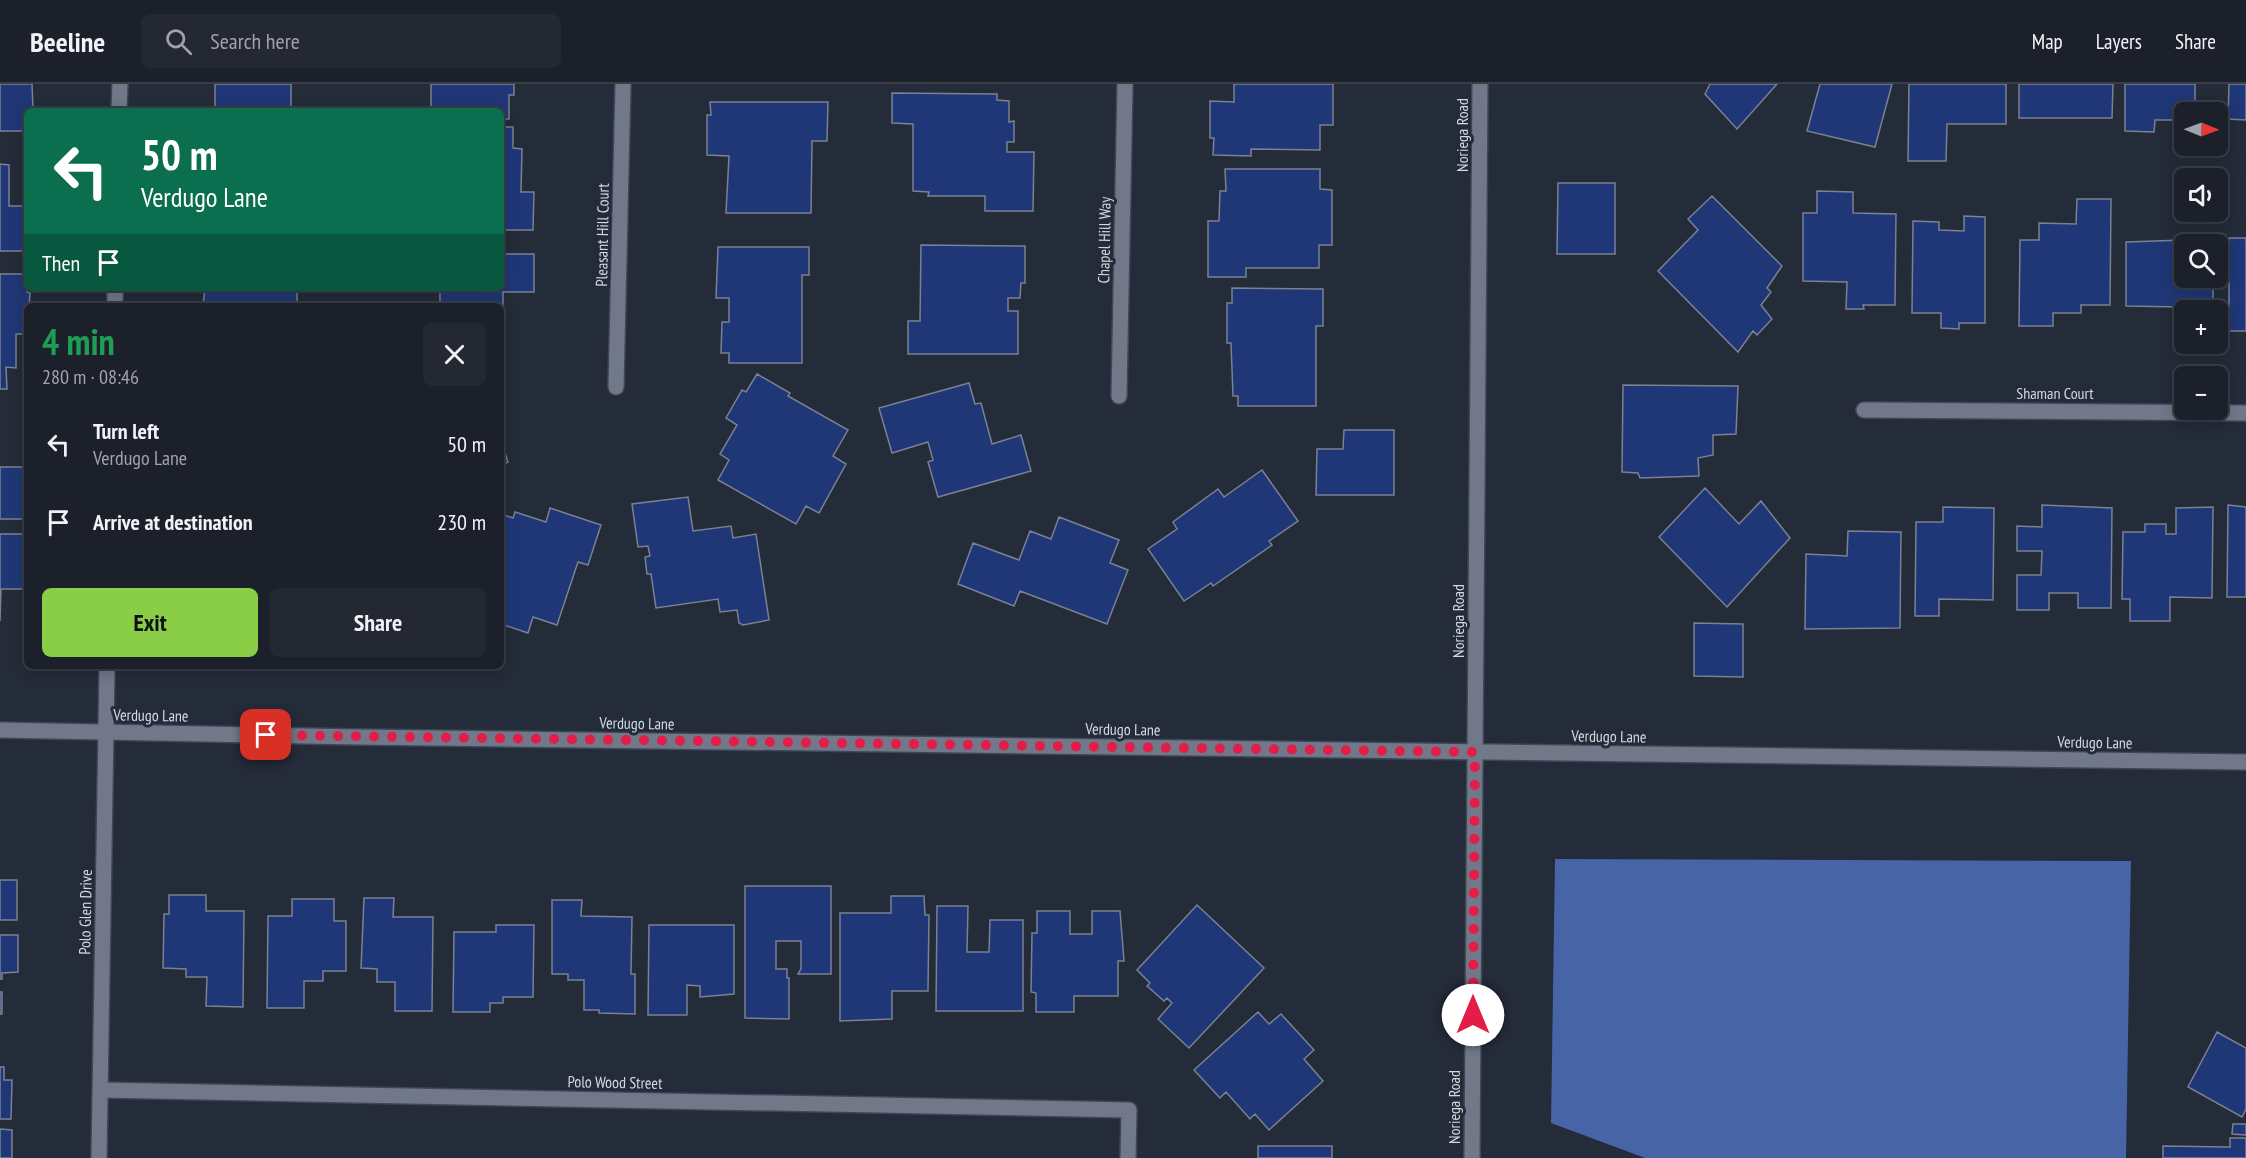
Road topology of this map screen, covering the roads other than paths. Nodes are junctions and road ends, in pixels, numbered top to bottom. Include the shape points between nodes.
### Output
1 (120, 84) edge
2 (623, 84) edge
3 (1125, 84) edge
4 (1480, 84) edge
5 (119, 108) edge
6 (616, 387) dead end
7 (1119, 396) dead end
8 (1864, 410) dead end
9 (2246, 413) edge
10 (108, 669) edge
11 (0, 730) edge
12 (106, 732) junction
13 (1475, 752) junction
14 (2246, 762) edge
15 (100, 1090) junction
16 (99, 1158) edge
17 (1128, 1158) edge
18 (1472, 1158) edge

1 - 5 street
2 - 6 street, Pleasant Hill Court
3 - 7 street, Chapel Hill Way
4 - 13 street, Noriega Road
8 - 9 street, Shaman Court
10 - 12 street, Polo Glen Drive
11 - 12 street, Verdugo Lane
12 - 13 street, Verdugo Lane
12 - 15 street, Polo Glen Drive
13 - 14 street, Verdugo Lane
13 - 18 street, Noriega Road
15 - 16 street, Polo Glen Drive
15 - 17 street, Polo Wood Street via 1129,1110

